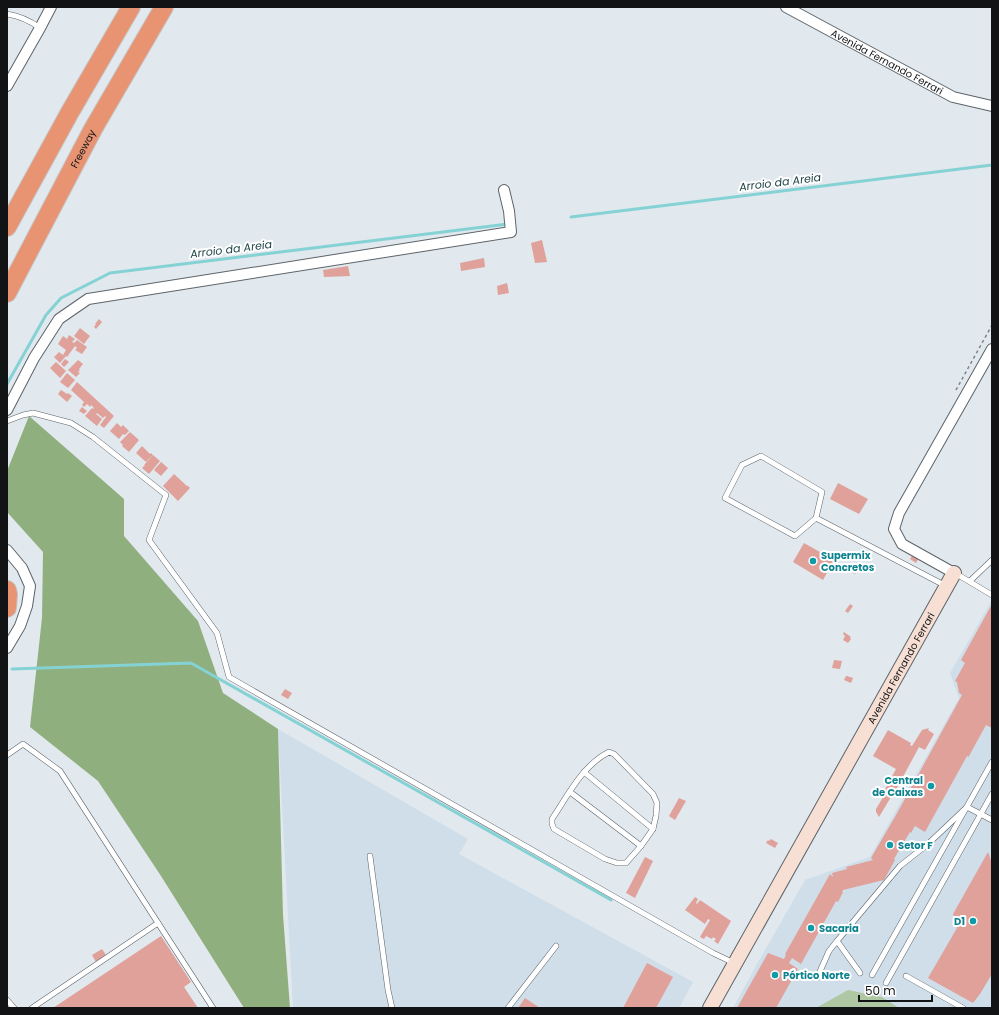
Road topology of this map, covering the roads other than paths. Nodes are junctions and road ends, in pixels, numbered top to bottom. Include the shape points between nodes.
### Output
1 (51, 7) edge
2 (131, 7) edge
3 (164, 7) edge
4 (786, 7) edge
5 (7, 14) edge
6 (40, 28) junction
7 (7, 86) edge
8 (992, 106) edge
9 (504, 190) dead end
10 (7, 227) edge
11 (7, 292) edge
12 (992, 349) edge
13 (7, 410) edge
14 (7, 421) edge
15 (816, 518) junction
16 (7, 550) edge
17 (992, 560) edge
18 (954, 573) junction
19 (970, 582) junction
20 (947, 587) junction
21 (7, 590) edge
22 (992, 595) edge
23 (7, 608) edge
24 (7, 648) edge
25 (7, 755) edge
26 (992, 762) edge
27 (584, 772) junction
28 (570, 792) junction
29 (992, 794) edge
30 (966, 807) junction
31 (981, 814) junction
32 (992, 820) edge
33 (653, 828) junction
34 (641, 846) junction
35 (370, 856) dead end
36 (158, 923) junction
37 (837, 941) junction
38 (556, 946) dead end
39 (735, 964) junction
40 (860, 973) dead end
41 (872, 975) dead end
42 (906, 976) dead end
43 (817, 978) dead end
44 (886, 983) dead end
45 (7, 1000) edge
46 (14, 1008) edge
47 (32, 1008) edge
48 (213, 1008) edge
49 (392, 1008) edge
50 (508, 1008) edge
51 (710, 1008) edge
52 (963, 1008) edge

1 - 6 street
2 - 10 highway
3 - 11 highway, Freeway via 93,129
4 - 8 street, Avenida Fernando Ferrari via 953,97
5 - 6 lane via 30,20
6 - 7 street
9 - 13 street via 511,232 88,299 59,319 34,358
12 - 18 street via 899,513 894,529 902,544
14 - 39 lane via 22,414 33,413 71,423 166,494 149,540 217,633 229,677
15 - 15 lane via 822,492 761,456 742,465 725,498 795,536
15 - 20 lane
16 - 24 street via 22,568 30,586 20,626
17 - 19 lane
18 - 19 lane
18 - 20 street, Avenida Fernando Ferrari
19 - 22 lane
20 - 39 street, Avenida Fernando Ferrari
21 - 23 highway
25 - 36 lane via 23,744 60,771
26 - 30 lane
27 - 28 lane
27 - 33 lane
27 - 33 lane via 602,755 609,752 614,754 653,794 657,803
28 - 34 lane
28 - 34 lane via 552,818 554,830 605,859 618,863 626,863
29 - 31 lane
30 - 31 lane
30 - 37 lane via 928,844 900,866
30 - 41 lane
31 - 32 lane
31 - 44 lane
33 - 34 lane
35 - 49 lane
36 - 47 lane
36 - 48 lane
37 - 40 lane
37 - 43 lane via 829,951
38 - 50 lane
39 - 51 street, Avenida Fernando Ferrari
42 - 52 lane
45 - 46 lane

